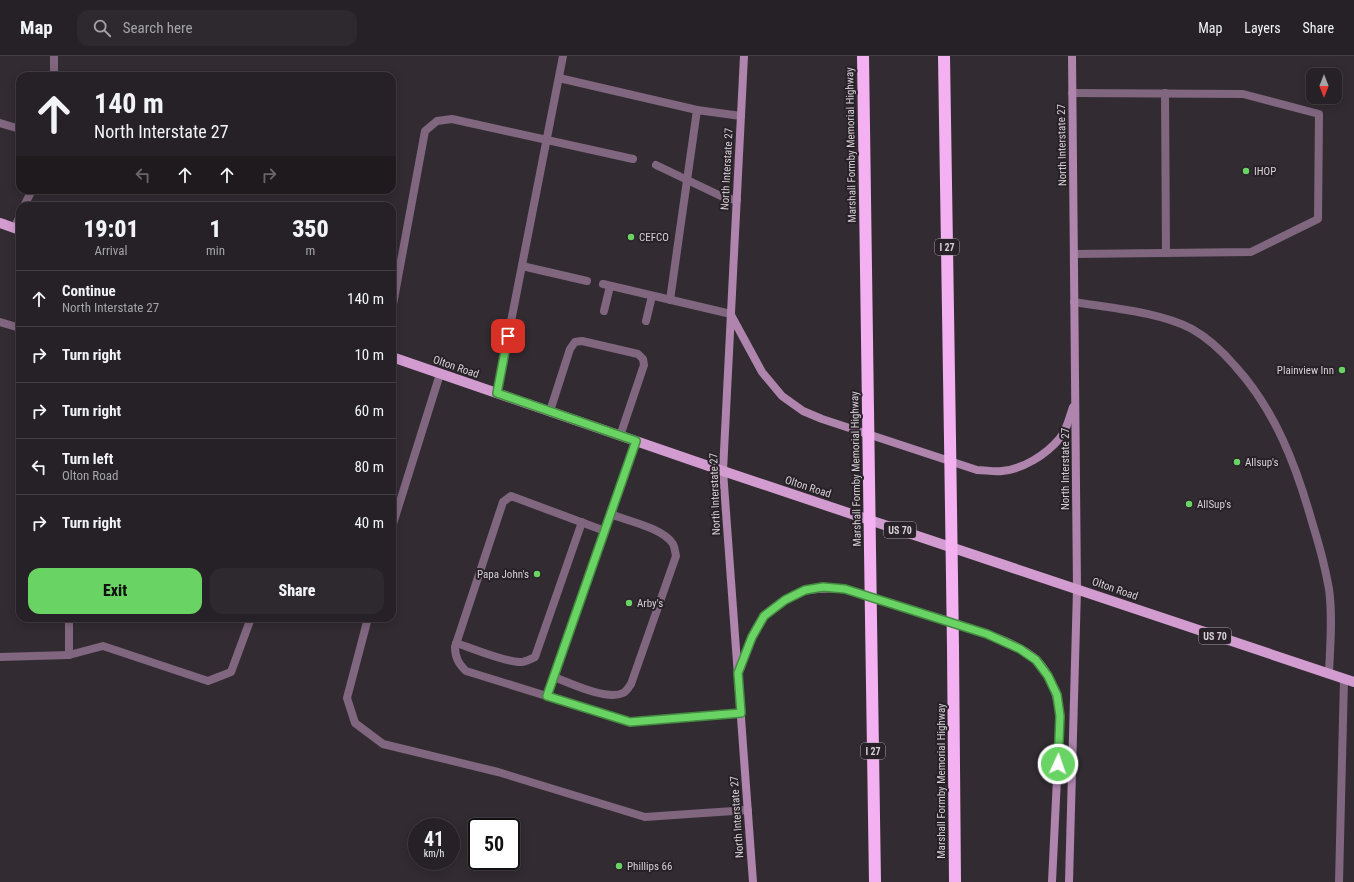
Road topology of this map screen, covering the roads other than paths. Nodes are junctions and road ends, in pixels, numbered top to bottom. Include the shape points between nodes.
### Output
1 (54, 56) edge
2 (563, 56) edge
3 (744, 56) edge
4 (863, 56) edge
5 (944, 56) edge
6 (1072, 56) edge
7 (54, 72) edge
8 (559, 78) junction
9 (1072, 93) junction
10 (1165, 93) junction
11 (697, 110) junction
12 (741, 116) junction
13 (0, 123) edge
14 (16, 128) edge
15 (547, 140) junction
16 (633, 159) dead end
17 (656, 165) dead end
18 (687, 180) junction
19 (737, 200) junction
20 (0, 223) edge
21 (16, 229) edge
22 (1166, 253) junction
23 (1074, 254) junction
24 (522, 266) junction
25 (587, 281) dead end
26 (396, 288) edge
27 (652, 296) junction
28 (670, 300) junction
29 (1074, 302) junction
30 (604, 311) dead end
31 (731, 314) junction
32 (646, 321) dead end
33 (0, 322) edge
34 (16, 327) edge
35 (396, 358) edge
36 (440, 374) junction
37 (497, 393) junction
38 (1075, 399) junction
39 (550, 411) junction
40 (620, 436) junction
41 (636, 441) junction
42 (723, 471) junction
43 (396, 514) edge
44 (610, 514) junction
45 (582, 522) junction
46 (604, 531) junction
47 (1076, 589) junction
48 (69, 622) edge
49 (250, 622) edge
50 (367, 622) edge
51 (456, 643) junction
52 (69, 656) junction
53 (0, 657) edge
54 (738, 673) junction
55 (1329, 674) junction
56 (554, 677) junction
57 (1349, 680) edge
58 (547, 696) junction
59 (741, 713) junction
60 (748, 810) junction
61 (753, 882) edge
62 (875, 882) edge
63 (955, 882) edge
64 (1052, 882) edge
65 (1069, 882) edge
66 (1339, 882) edge

1 - 7 lane
2 - 8 lane
3 - 12 main road, North Interstate 27
4 - 62 highway, Marshall Formby Memorial Highway / I 27, bridge
5 - 63 highway, Marshall Formby Memorial Highway / I 27, bridge
6 - 9 main road, North Interstate 27
8 - 11 lane
8 - 15 lane
9 - 10 lane
9 - 23 main road, North Interstate 27
10 - 22 lane
10 - 22 lane via 1243,94 1319,114 1318,219 1251,252
11 - 12 lane
11 - 18 lane
12 - 19 main road, North Interstate 27
13 - 14 lane
15 - 16 lane
15 - 24 lane
15 - 26 lane via 452,119 437,121 425,131
17 - 18 lane
18 - 19 lane via 725,198
18 - 28 lane
19 - 31 main road, North Interstate 27
20 - 21 main road
22 - 23 lane
23 - 29 main road, North Interstate 27
24 - 25 lane
24 - 37 lane
27 - 28 lane
27 - 30 lane via 607,285
27 - 32 lane
28 - 31 lane
29 - 38 main road, North Interstate 27
29 - 55 lane via 1149,314 1191,328 1226,356 1248,380 1277,426 1289,452 1316,533 1329,590
31 - 38 main road via 762,372 782,396 803,411 977,470 1002,471 1035,460 1060,438 1067,426
31 - 42 main road, North Interstate 27
33 - 34 lane
35 - 36 main road, Olton Road / US 70
36 - 37 main road, Olton Road / US 70
36 - 43 lane
37 - 39 main road, Olton Road / US 70
38 - 47 main road, North Interstate 27
39 - 40 main road, Olton Road / US 70
39 - 40 lane via 570,349 575,342 597,341 638,351 644,364
40 - 41 main road, Olton Road / US 70
41 - 42 main road, Olton Road / US 70
41 - 44 lane
42 - 47 main road, Olton Road / US 70
42 - 54 main road, North Interstate 27
44 - 46 lane
44 - 56 lane via 660,531 674,546 676,556 631,684 624,693 614,696 603,694
45 - 46 lane
45 - 51 lane via 535,657 520,662 508,660
45 - 51 lane via 511,496 503,502
46 - 56 lane
47 - 55 main road, Olton Road / US 70
47 - 65 main road, North Interstate 27
48 - 52 lane
49 - 52 lane via 231,672 208,681 103,646
50 - 60 lane via 347,698 355,723 383,744 498,772 645,817
51 - 58 lane via 455,656 466,671
52 - 53 lane
54 - 59 main road, North Interstate 27
54 - 64 main road via 752,637 764,616 785,600 805,590 823,587 845,589 987,634 1020,649 1036,660 1048,676 1057,695 1060,716
55 - 57 main road, Olton Road / US 70
56 - 58 lane
57 - 66 lane
58 - 59 lane via 630,722
59 - 60 main road, North Interstate 27
60 - 61 main road, North Interstate 27

